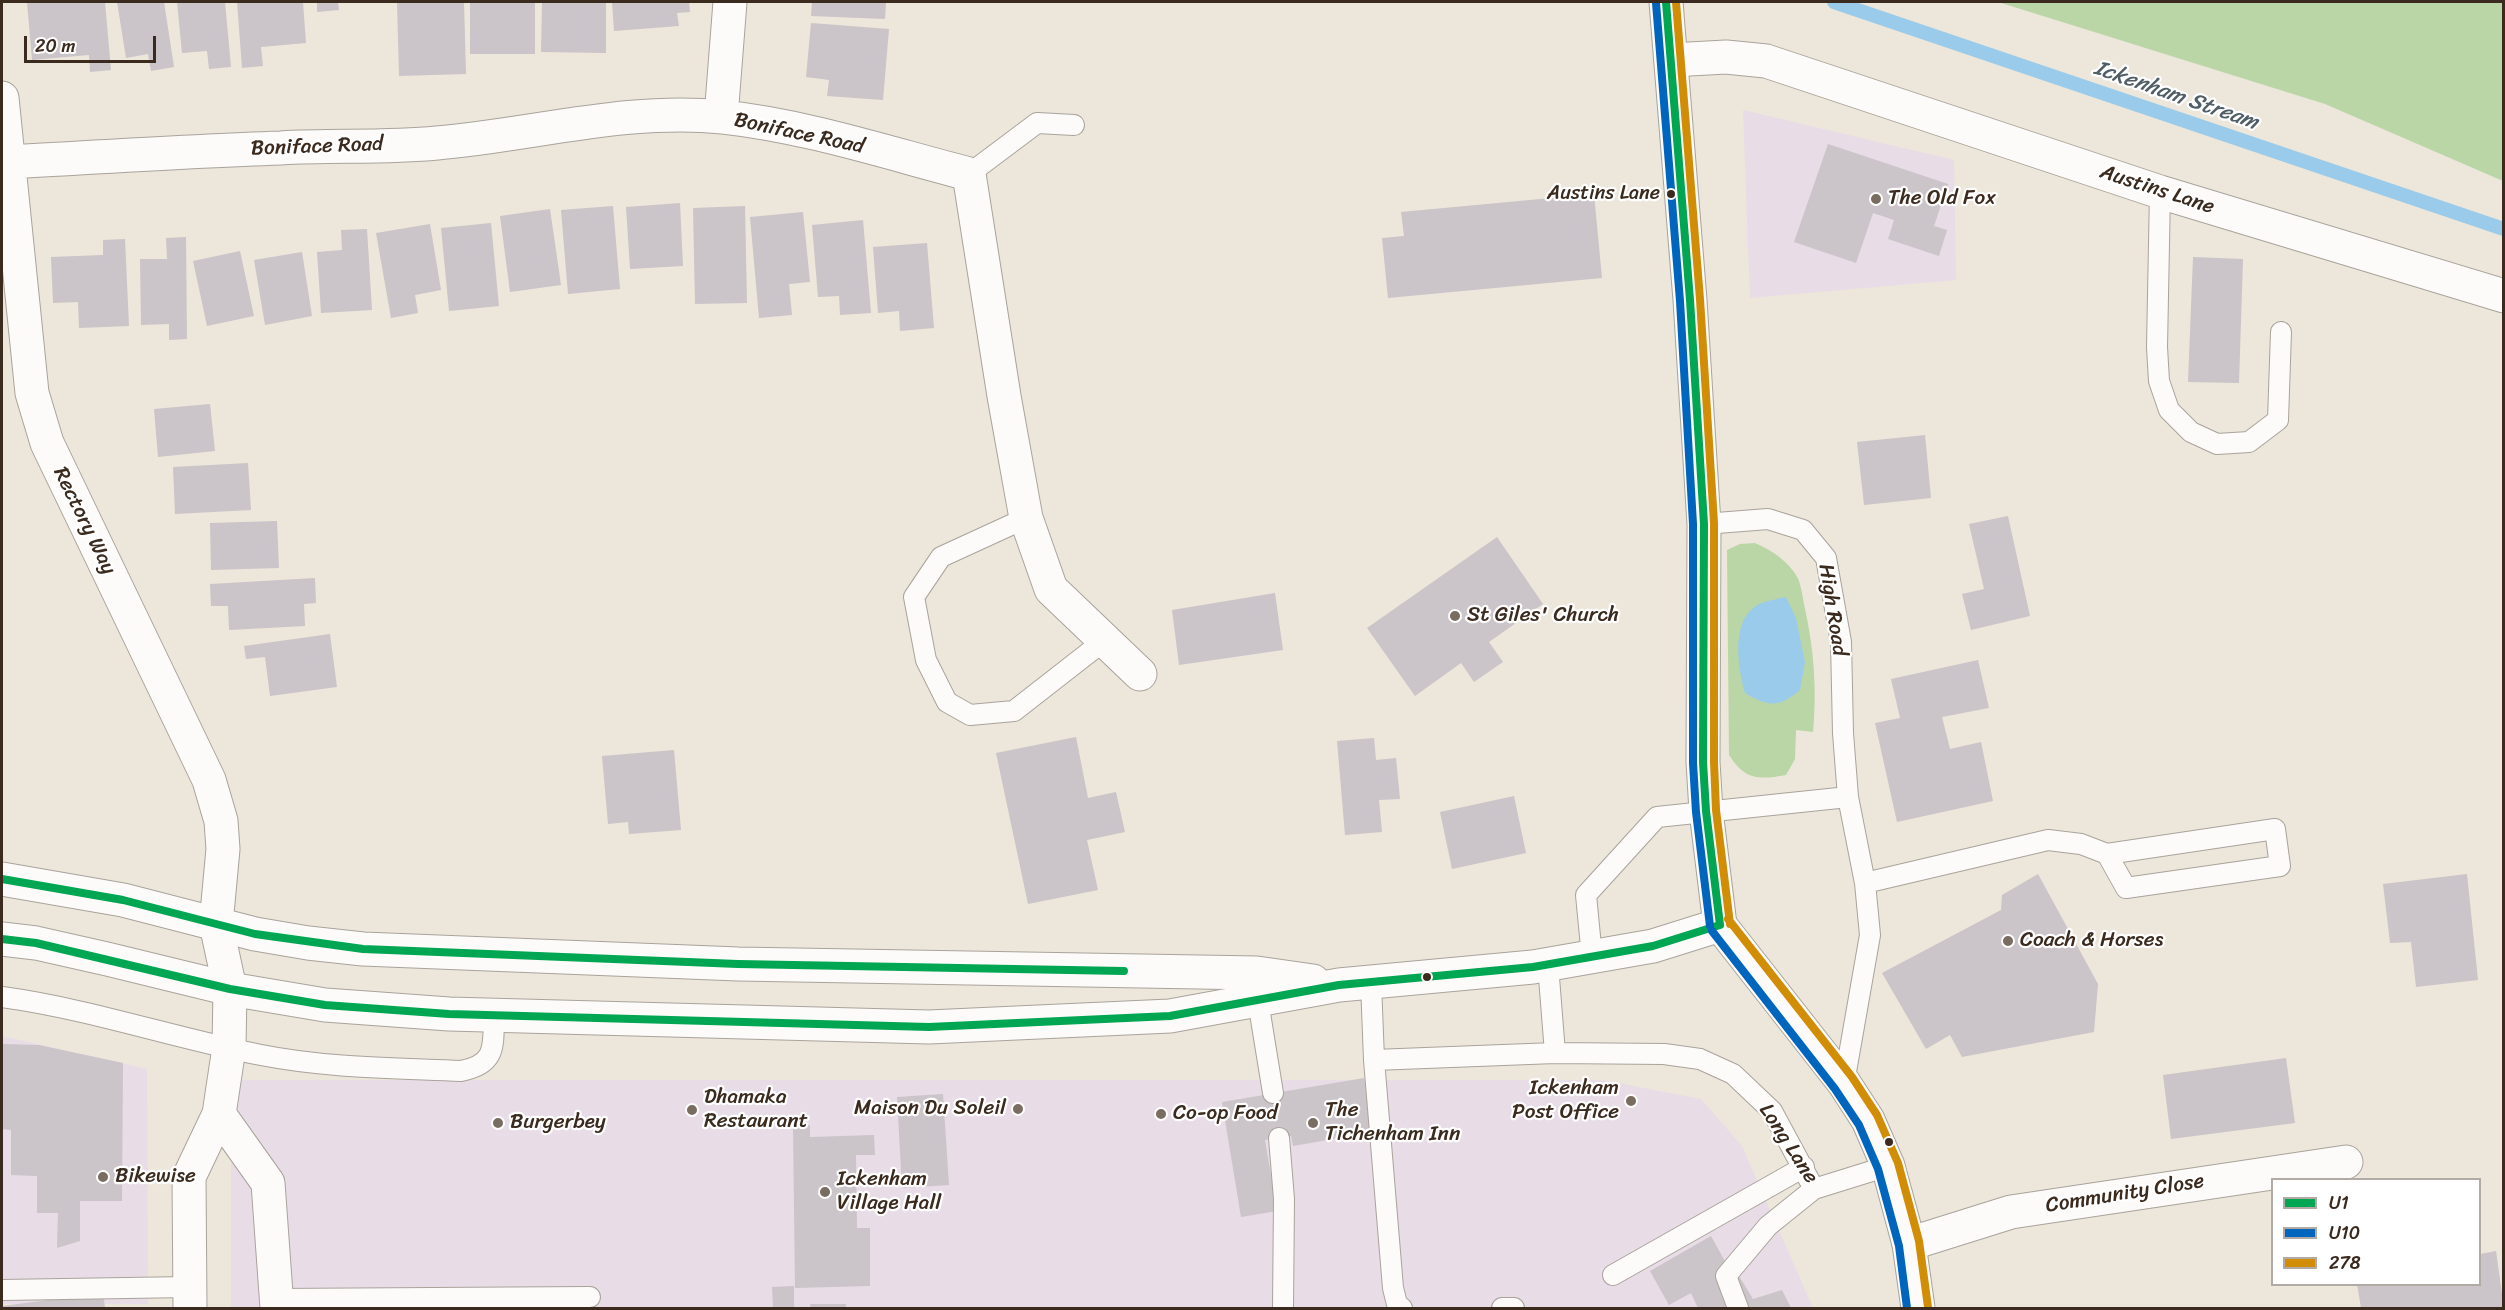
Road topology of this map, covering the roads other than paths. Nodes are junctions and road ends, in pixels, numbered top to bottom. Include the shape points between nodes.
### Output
1 (730, 2) edge
2 (1666, 2) edge
3 (1671, 60) junction
4 (2, 98) edge
5 (721, 117) junction
6 (1074, 125) dead end
7 (9, 162) junction
8 (969, 174) junction
9 (2160, 192) junction
10 (2504, 296) edge
11 (2281, 332) dead end
12 (1026, 518) junction
13 (1704, 524) junction
14 (1105, 640) junction
15 (1140, 674) dead end
16 (1848, 798) junction
17 (1706, 811) junction
18 (2107, 854) junction
19 (2, 879) edge
20 (1865, 883) junction
21 (216, 924) junction
22 (1720, 925) junction
23 (2, 939) edge
24 (1592, 957) junction
25 (1548, 965) junction
26 (1355, 984) junction
27 (230, 989) junction
28 (2, 997) edge
29 (1258, 1001) junction
30 (494, 1015) junction
31 (229, 1048) junction
32 (1555, 1053) junction
33 (1374, 1060) junction
34 (1844, 1083) junction
35 (1273, 1094) dead end
36 (219, 1114) junction
37 (1279, 1138) dead end
38 (2346, 1162) dead end
39 (1888, 1166) junction
40 (1804, 1167) junction
41 (1814, 1190) junction
42 (1909, 1244) junction
43 (1613, 1275) dead end
44 (2, 1290) edge
45 (590, 1297) dead end
46 (189, 1298) edge
47 (277, 1304) edge
48 (1283, 1308) edge
49 (1402, 1308) edge
50 (1738, 1308) edge
51 (1918, 1308) edge

1 - 5 main road
2 - 3 main road
3 - 9 main road, Austins Lane via 1726,57 1766,61
3 - 13 main road
4 - 7 main road, Rectory Way
5 - 7 main road, Boniface Road via 592,121 434,144
5 - 8 main road, Boniface Road via 783,126
6 - 8 lane via 1037,123
7 - 21 main road, Rectory Way via 32,393 38,419 217,801 223,849
8 - 12 main road
9 - 10 main road, Austins Lane
9 - 11 lane via 2157,347 2159,381 2169,410 2191,432 2217,444 2249,442 2278,420
12 - 14 main road via 1052,589
12 - 14 lane via 941,557 914,597 926,660 947,702 970,715 1014,711
13 - 16 lane, High Road via 1768,519 1803,530 1826,558 1842,642
13 - 17 main road
14 - 15 main road
16 - 17 lane
16 - 20 lane, High Road
17 - 22 main road
17 - 24 lane via 1657,817 1586,895
18 - 18 lane via 2275,829 2280,866 2126,888
18 - 20 lane via 2081,844 2048,840
19 - 21 main road via 123,900
20 - 34 lane, High Road via 1870,935
21 - 26 main road via 308,943 421,952 738,964 1257,974
21 - 27 main road, Rectory Way
22 - 24 main road via 1653,946
22 - 34 main road
23 - 27 main road via 107,958
24 - 25 main road
25 - 26 main road
25 - 32 lane
26 - 29 main road
26 - 33 lane
27 - 30 main road via 384,1011
27 - 31 main road, Rectory Way
28 - 31 lane via 75,1009
29 - 30 main road via 1170,1016 929,1027
29 - 35 lane
30 - 31 lane via 491,1054 480,1066 461,1071 323,1064
31 - 36 main road, Rectory Way
32 - 33 lane, Long Lane
32 - 40 lane, Long Lane via 1664,1054 1708,1062 1733,1074 1772,1111
33 - 49 lane via 1393,1288
34 - 39 main road via 1868,1120
36 - 46 main road, Rectory Way via 189,1177
36 - 47 main road via 268,1184
37 - 48 lane via 1284,1199
38 - 42 main road, Community Close via 2011,1212
39 - 41 lane, Long Lane
39 - 42 main road
40 - 41 lane, Long Lane
40 - 43 lane
41 - 50 lane via 1768,1226 1726,1276
42 - 51 main road
44 - 46 lane
45 - 47 lane

